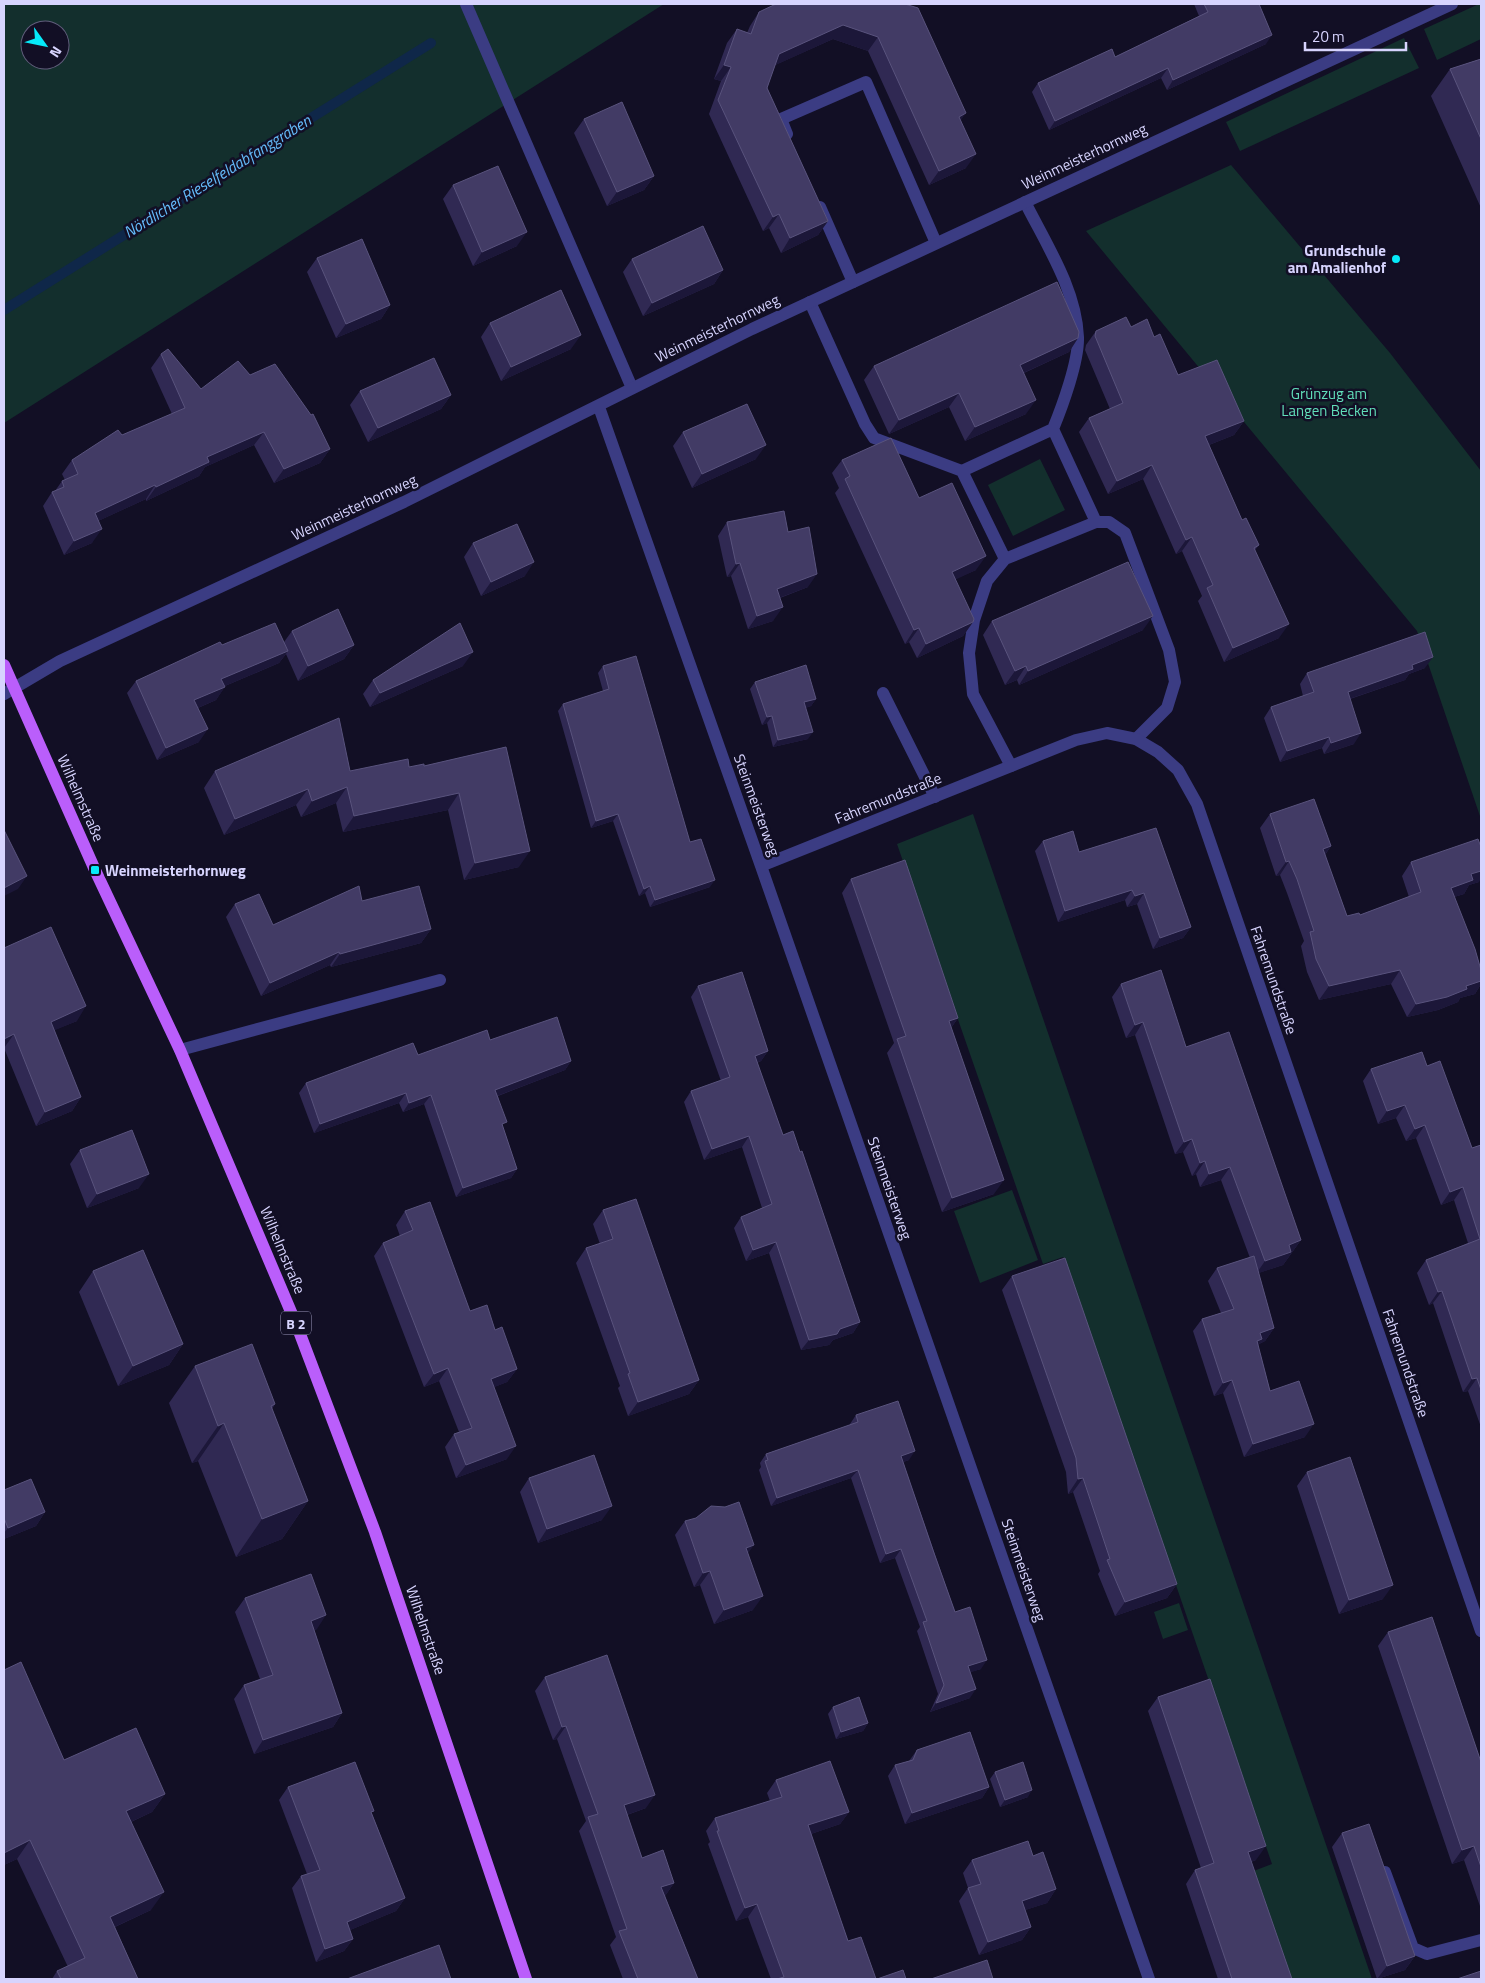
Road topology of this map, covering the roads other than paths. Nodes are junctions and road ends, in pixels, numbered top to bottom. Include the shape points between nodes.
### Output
1 (466, 4) edge
2 (1452, 4) edge
3 (792, 145) edge
4 (815, 197) edge
5 (1025, 202) junction
6 (936, 243) junction
7 (853, 282) junction
8 (810, 302) junction
9 (632, 388) junction
10 (599, 407) junction
11 (1053, 429) junction
12 (962, 471) junction
13 (1096, 522) junction
14 (1005, 559) junction
15 (4, 665) edge
16 (9, 691) edge
17 (883, 693) dead end
18 (1136, 739) junction
19 (1011, 766) junction
20 (935, 797) junction
21 (761, 866) junction
22 (440, 980) dead end
23 (180, 1050) junction
24 (1481, 1630) edge
25 (1379, 1856) edge
26 (1481, 1940) edge
27 (526, 1979) edge
28 (1149, 1979) edge

1 - 9 street
2 - 5 street, Weinmeisterhornweg
3 - 6 street via 780,119 866,82
4 - 7 street
5 - 6 street, Weinmeisterhornweg
5 - 11 street via 1061,274 1076,319 1078,339 1074,362
6 - 7 street, Weinmeisterhornweg
7 - 8 street, Weinmeisterhornweg
8 - 9 street, Weinmeisterhornweg
8 - 12 street via 874,438
9 - 10 street, Weinmeisterhornweg
10 - 16 street, Weinmeisterhornweg via 404,502 60,661
10 - 21 street, Steinmeisterweg
11 - 12 street
11 - 13 street
12 - 14 street
13 - 14 street
13 - 18 street via 1109,522 1124,533 1171,658 1175,682 1167,708
14 - 19 street via 987,581 974,620 969,653 973,694
15 - 16 main road, Wilhelmstraße / B 2
16 - 23 main road, Wilhelmstraße / B 2
17 - 20 street
18 - 19 street, Fahremundstraße via 1107,733 1076,740
18 - 24 street, Fahremundstraße via 1158,752 1178,770 1197,804
19 - 20 street, Fahremundstraße
20 - 21 street, Fahremundstraße
21 - 28 street, Steinmeisterweg
22 - 23 street
23 - 27 main road, Wilhelmstraße / B 2 via 297,1326 375,1532
25 - 26 street via 1413,1948 1427,1954

